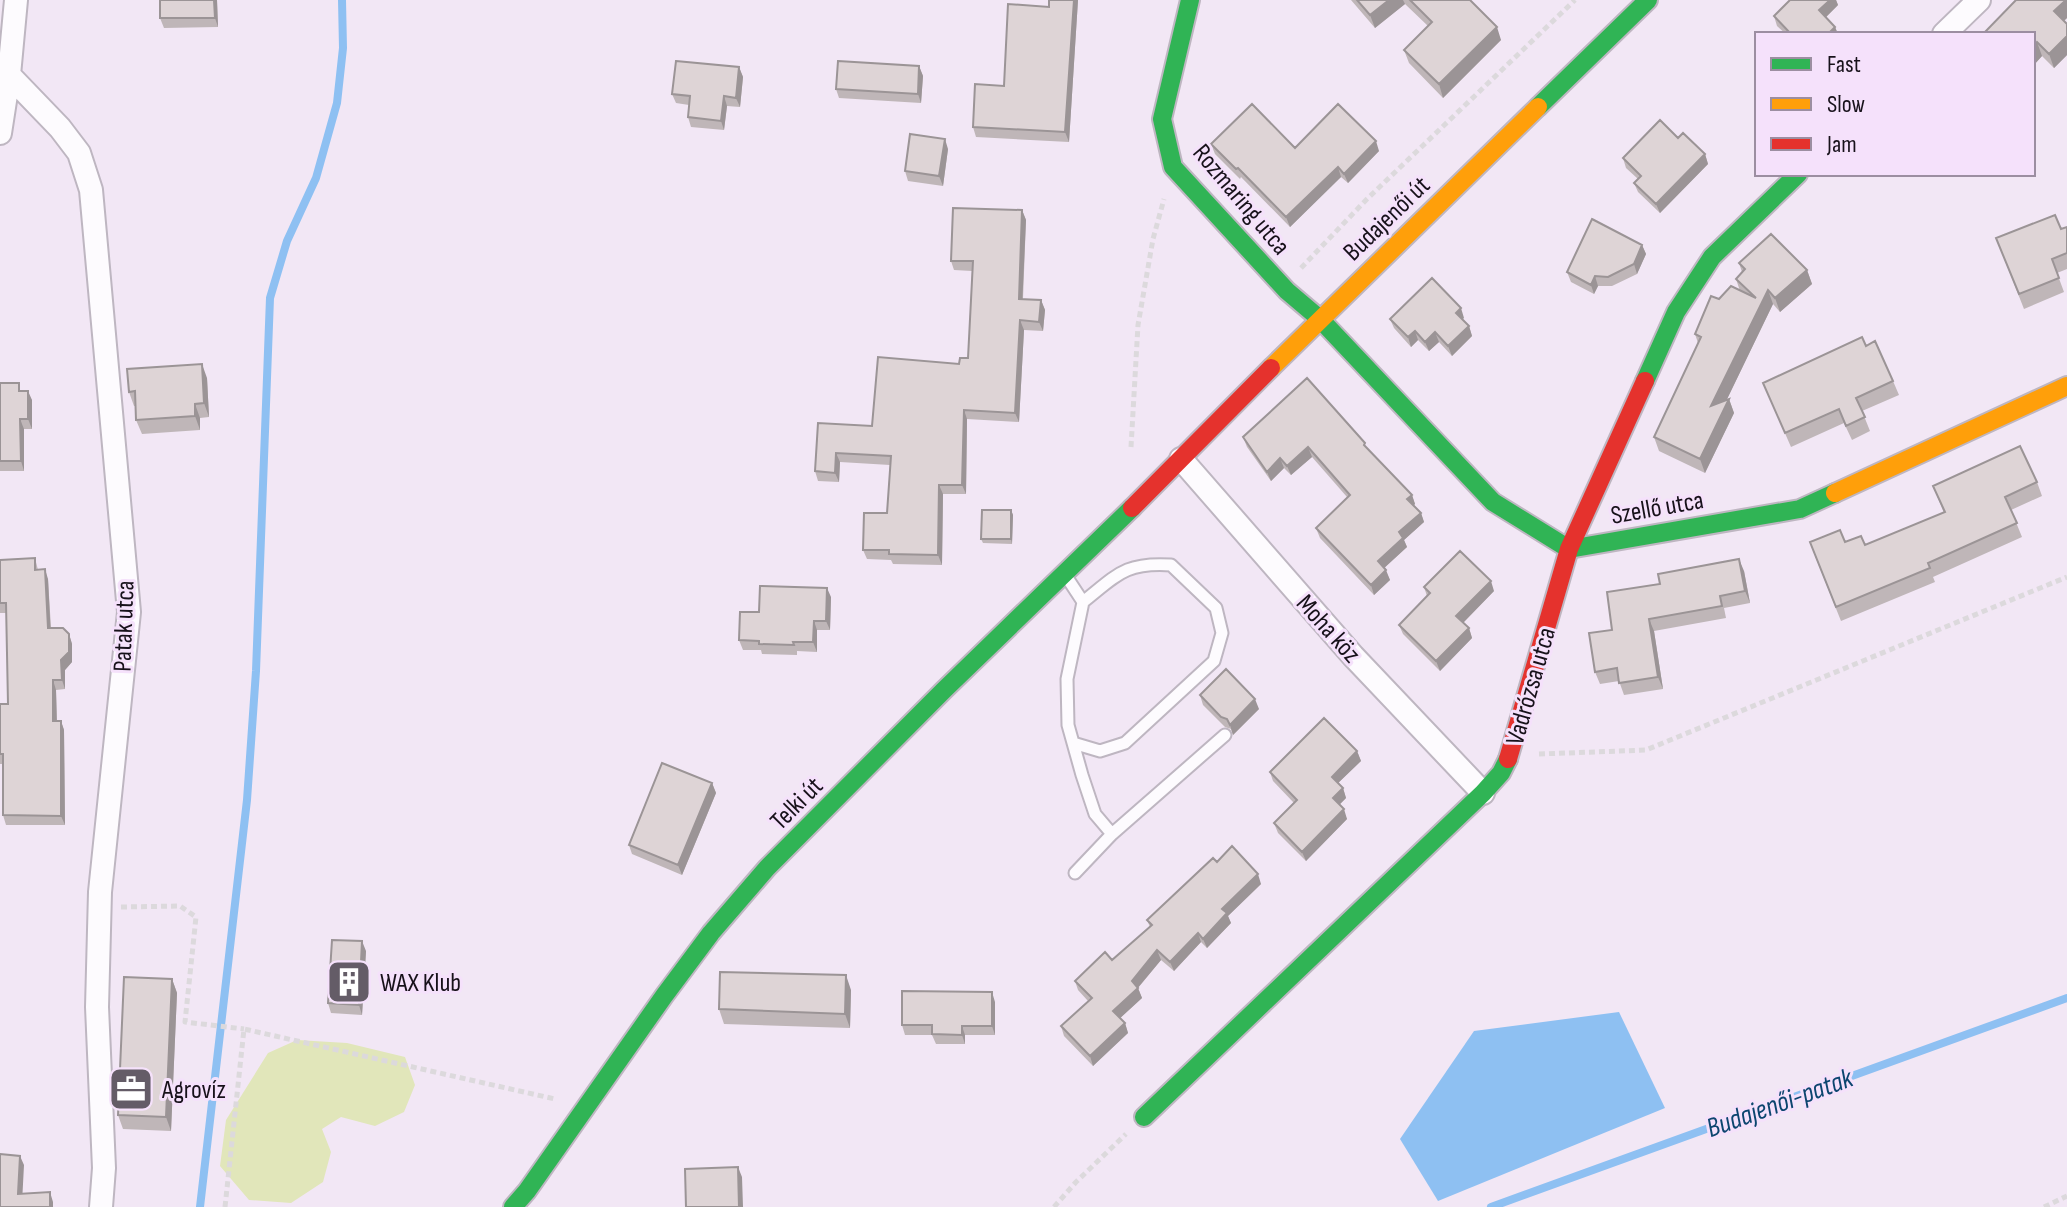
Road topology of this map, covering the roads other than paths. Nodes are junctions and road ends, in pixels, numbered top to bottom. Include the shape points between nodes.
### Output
1 (16, 0) edge
2 (1648, 0) edge
3 (1979, 0) edge
4 (1190, 1) edge
5 (1946, 32) edge
6 (9, 75) junction
7 (0, 133) edge
8 (1796, 176) edge
9 (1320, 319) junction
10 (2067, 386) edge
11 (1181, 459) junction
12 (1164, 477) joint
13 (1569, 549) junction
14 (1064, 573) junction
15 (1083, 602) junction
16 (1225, 735) edge
17 (1073, 743) junction
18 (1483, 793) junction
19 (1112, 834) junction
20 (1075, 873) dead end
21 (1144, 1117) road end
22 (101, 1207) edge
23 (513, 1207) edge

1 - 6 street
2 - 9 street, Budajenői út
3 - 5 street
4 - 9 street, Rozmaring utca via 1162,119 1173,167 1287,291
6 - 7 street
6 - 22 street, Patak utca via 79,153 91,190 129,612 99,907
8 - 13 street, Vadrózsa utca via 1712,257 1676,312
9 - 11 street, Budajenői út
9 - 13 street via 1493,502
10 - 13 street, Szellő utca via 1800,509
11 - 12 street, Budajenői út
11 - 18 street, Moha köz via 1353,656
12 - 14 street, Telki út
13 - 18 street, Vadrózsa utca via 1510,755
14 - 15 lane
14 - 23 street, Telki út via 767,868 692,958
15 - 17 lane via 1067,679
15 - 17 lane via 1122,571 1147,563 1171,565 1216,608 1222,633 1214,661 1125,743 1100,751
16 - 19 lane
17 - 19 lane via 1095,814
18 - 21 street, Vadrózsa utca
19 - 20 lane

